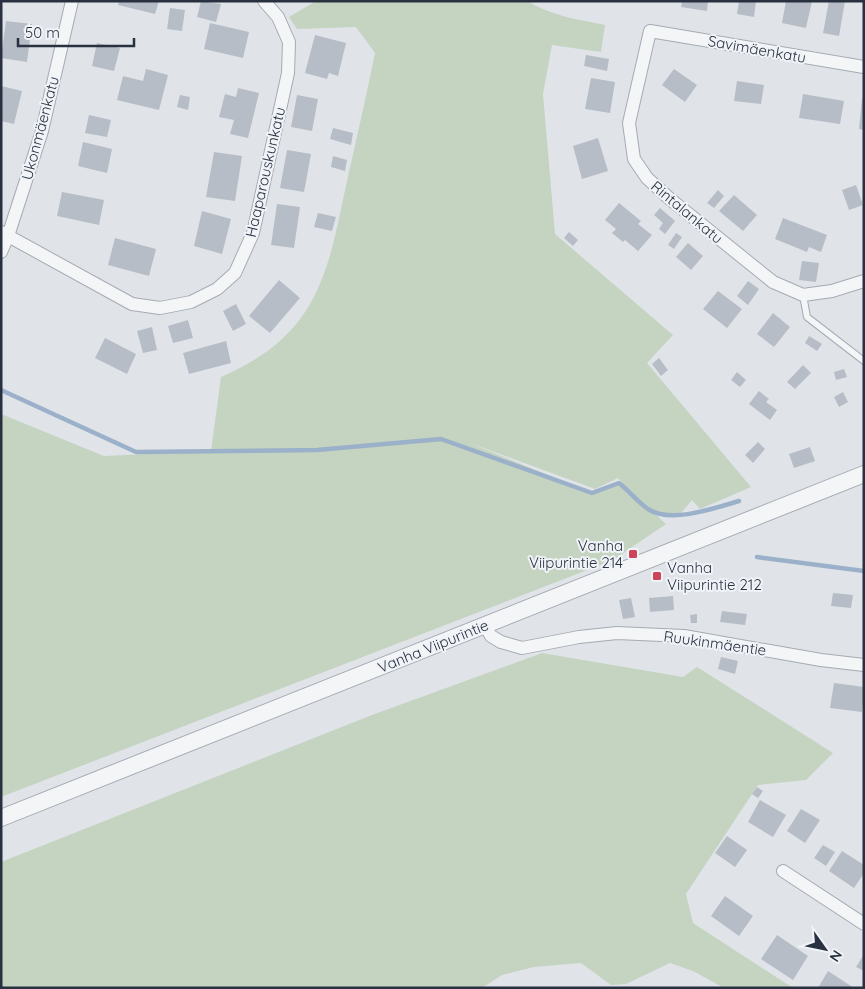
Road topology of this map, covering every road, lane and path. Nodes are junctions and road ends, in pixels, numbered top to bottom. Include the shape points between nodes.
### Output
1 (72, 1) edge
2 (264, 1) edge
3 (650, 31) joint
4 (864, 67) edge
5 (5, 234) edge
6 (1, 252) edge
7 (863, 283) edge
8 (803, 295) junction
9 (864, 361) edge
10 (864, 474) edge
11 (485, 626) junction
12 (864, 665) edge
13 (1, 818) edge
14 (783, 871) dead end
15 (864, 924) edge

1 - 5 street, Ukonmäenkatu via 42,131
2 - 5 street, Haaparouskunkatu via 278,17 289,42 288,73 253,233 235,273 217,289 191,302 160,308 132,304
3 - 4 street, Savimäenkatu
3 - 8 street, Rintalankatu via 629,123 634,159 647,178 670,199 772,282
5 - 6 street, Ukonmäenkatu
7 - 8 street
8 - 9 lane via 807,317
10 - 11 street, Vanha Viipurintie
11 - 12 street, Ruukinmäentie via 491,636 501,642 522,648 617,633 684,636
11 - 13 street, Vanha Viipurintie
14 - 15 street

